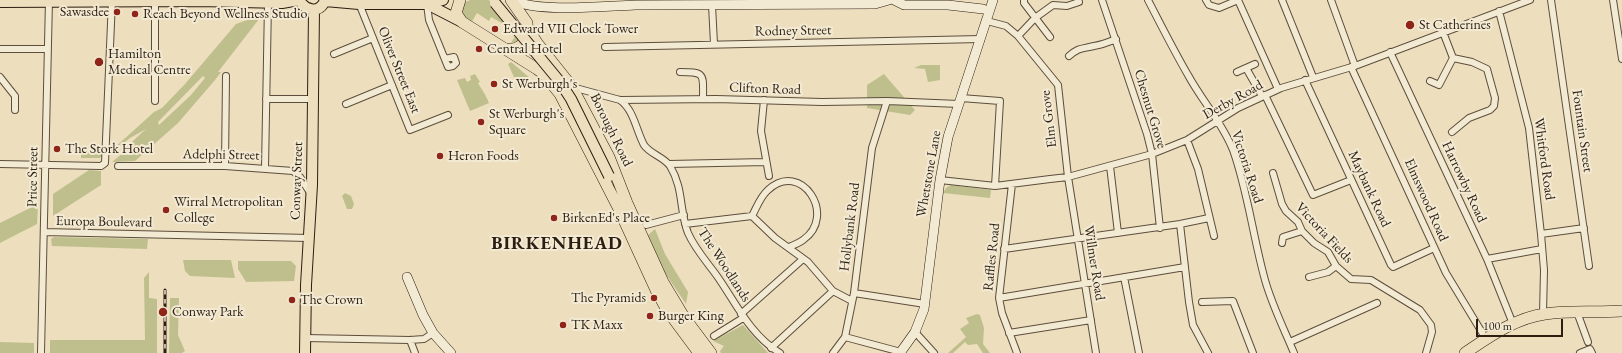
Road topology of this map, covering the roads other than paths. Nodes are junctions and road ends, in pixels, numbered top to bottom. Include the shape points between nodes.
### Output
1 (299, 0) edge
2 (443, 0) edge
3 (460, 0) edge
4 (512, 0) edge
5 (889, 0) edge
6 (894, 0) edge
7 (993, 0) edge
8 (1024, 0) edge
9 (1102, 0) edge
10 (1148, 0) edge
11 (1206, 0) edge
12 (1238, 0) edge
13 (1282, 0) edge
14 (1331, 0) edge
15 (1530, 0) edge
16 (1551, 0) edge
17 (1613, 0) edge
18 (49, 1) edge
19 (112, 1) edge
20 (208, 1) edge
21 (226, 1) edge
22 (493, 1) edge
23 (0, 2) edge
24 (155, 2) junction
25 (358, 2) edge
26 (744, 2) edge
27 (833, 2) edge
28 (949, 2) edge
29 (1079, 2) dead end
30 (266, 3) junction
31 (422, 3) edge
32 (322, 4) edge
33 (712, 5) junction
34 (535, 7) junction
35 (983, 9) dead end
36 (1499, 11) junction
37 (1035, 18) junction
38 (987, 21) junction
39 (462, 22) junction
40 (526, 24) junction
41 (1443, 32) junction
42 (1018, 36) junction
43 (1050, 36) dead end
44 (373, 38) junction
45 (981, 39) junction
46 (1116, 40) junction
47 (714, 44) junction
48 (605, 47) dead end
49 (0, 49) edge
50 (47, 49) junction
51 (506, 49) junction
52 (1390, 52) junction
53 (334, 54) dead end
54 (1069, 56) dead end
55 (1453, 58) junction
56 (1622, 58) edge
57 (445, 59) dead end
58 (1255, 64) dead end
59 (1353, 66) junction
60 (1246, 68) junction
61 (680, 72) dead end
62 (1237, 72) dead end
63 (226, 76) dead end
64 (0, 77) edge
65 (1313, 77) junction
66 (1305, 80) junction
67 (1430, 81) dead end
68 (392, 86) junction
69 (572, 87) junction
70 (1278, 89) junction
71 (1264, 95) junction
72 (266, 99) junction
73 (314, 99) junction
74 (703, 99) junction
75 (620, 100) junction
76 (764, 100) junction
77 (156, 101) dead end
78 (887, 101) junction
79 (960, 101) junction
80 (346, 104) dead end
81 (14, 110) dead end
82 (448, 115) dead end
83 (1219, 121) junction
84 (1452, 132) dead end
85 (1187, 140) junction
86 (1152, 154) junction
87 (766, 162) junction
88 (0, 164) edge
89 (669, 164) junction
90 (45, 165) junction
91 (121, 166) dead end
92 (224, 166) junction
93 (1110, 166) junction
94 (265, 168) junction
95 (1273, 173) dead end
96 (769, 176) dead end
97 (1068, 177) junction
98 (940, 180) junction
99 (1351, 180) junction
100 (1012, 184) junction
101 (995, 186) junction
102 (312, 195) junction
103 (622, 205) junction
104 (684, 214) junction
105 (752, 216) junction
106 (1209, 218) junction
107 (685, 224) junction
108 (1180, 224) junction
109 (646, 225) dead end
110 (1160, 228) junction
111 (1584, 228) junction
112 (1302, 231) junction
113 (44, 232) junction
114 (1118, 232) junction
115 (1541, 234) junction
116 (1214, 236) dead end
117 (309, 238) junction
118 (1078, 238) junction
119 (1282, 243) dead end
120 (789, 247) junction
121 (1434, 248) junction
122 (1004, 249) junction
123 (1542, 249) junction
124 (803, 259) junction
125 (1487, 259) junction
126 (1336, 266) junction
127 (1589, 266) dead end
128 (1185, 267) junction
129 (407, 277) dead end
130 (1124, 277) junction
131 (1309, 277) dead end
132 (1085, 284) junction
133 (833, 291) junction
134 (854, 293) junction
135 (999, 298) junction
136 (852, 301) junction
137 (1202, 302) dead end
138 (925, 304) junction
139 (1377, 304) dead end
140 (1622, 311) edge
141 (1577, 312) junction
142 (1543, 314) junction
143 (742, 316) junction
144 (1091, 320) junction
145 (1513, 324) junction
146 (915, 332) junction
147 (433, 333) junction
148 (1009, 333) junction
149 (714, 336) dead end
150 (845, 337) junction
151 (305, 338) junction
152 (1486, 339) junction
153 (410, 340) junction
154 (1290, 342) junction
155 (1588, 342) dead end
156 (771, 348) junction
157 (1591, 351) edge
158 (900, 352) edge
159 (41, 353) edge
160 (305, 353) edge
161 (415, 353) edge
162 (451, 353) edge
163 (699, 353) edge
164 (711, 353) edge
165 (780, 353) edge
166 (833, 353) edge
167 (934, 353) edge
168 (1018, 353) edge
169 (1096, 353) edge
170 (1139, 353) edge
171 (1208, 353) edge
172 (1253, 353) edge
173 (1294, 353) edge
174 (1426, 353) edge
175 (1465, 353) edge
176 (1580, 353) edge

1 - 30 main road
1 - 32 main road via 307,8
2 - 31 main road
3 - 39 highway via 456,13
4 - 34 main road
4 - 40 highway, Borough Road
5 - 27 main road via 875,4
6 - 28 main road via 904,6
7 - 38 main road, Whetstone Lane
8 - 37 street
9 - 46 street, Chesnut Grove
10 - 83 street, Victoria Road via 1187,75 1206,106
11 - 12 street via 1209,5 1219,8
12 - 70 street
13 - 65 street
14 - 59 street, Elmswood Road
15 - 36 street, Derby Road
16 - 111 street, Fountain Street
17 - 56 street
18 - 19 main road
18 - 23 main road
18 - 50 street, Price Street
19 - 24 main road
19 - 90 street via 106,163 98,166
20 - 21 main road
20 - 24 main road
21 - 30 main road
22 - 103 main road, Borough Road, bridge via 571,99
24 - 77 street
25 - 31 main road
25 - 32 main road
25 - 44 street, Oliver Street East
26 - 27 main road
26 - 33 main road
28 - 35 main road
29 - 37 street via 1067,6 1053,5
30 - 72 street
31 - 39 main road
31 - 57 street
32 - 73 main road, Conway Street
33 - 34 main road
33 - 47 street
34 - 40 main road via 526,13
36 - 41 street, Derby Road
36 - 115 street, Whitford Road via 1529,128
37 - 42 street
37 - 43 street
38 - 42 street, Elm Grove via 1006,26
38 - 45 main road, Whetstone Lane
39 - 51 highway, Borough Road
40 - 51 highway via 528,38 522,45
40 - 69 highway, Borough Road via 537,43
41 - 52 street, Derby Road
41 - 55 street
42 - 97 street, Elm Grove via 1058,85
44 - 53 street
44 - 68 street, Oliver Street East
45 - 47 street, Rodney Street
45 - 79 main road, Whetstone Lane
46 - 54 street via 1076,49
46 - 86 street, Chesnut Grove
47 - 48 street, Rodney Street
49 - 50 street
50 - 90 street, Price Street
51 - 103 highway, Borough Road via 544,74 556,89
52 - 59 street, Derby Road
52 - 125 street, Harrowby Road
55 - 67 street via 1439,86
55 - 84 street via 1472,62 1487,69 1495,98 1494,106 1490,110 1469,118
58 - 60 street
59 - 65 street, Derby Road
59 - 121 street, Elmswood Road
60 - 62 street
60 - 71 street
61 - 74 street via 700,73 703,80
63 - 92 street
64 - 81 street via 16,96
65 - 66 street, Derby Road
66 - 70 street, Derby Road
66 - 99 street, Maybank Road
68 - 80 street
68 - 82 street, Oliver Street East via 410,130
69 - 75 street, Clifton Road
69 - 103 highway, Borough Road via 609,157
70 - 71 street, Derby Road
71 - 83 street, Derby Road
71 - 99 street via 1313,195
72 - 73 street
72 - 94 street
73 - 102 main road, Conway Street
74 - 75 street, Clifton Road
74 - 76 street, Clifton Road
75 - 89 street via 624,103 648,150
76 - 78 street, Clifton Road
76 - 87 street via 761,131
78 - 79 street, Clifton Road
78 - 134 street, Hollybank Road via 872,148
79 - 98 main road, Whetstone Lane via 948,137
79 - 101 street, Clifton Road via 1000,101
83 - 85 street, Derby Road
83 - 154 street, Victoria Road via 1235,158 1265,281
85 - 86 street, Derby Road
85 - 106 street via 1198,169
86 - 93 street, Derby Road
86 - 110 street, Chesnut Grove
87 - 89 street
87 - 96 street
88 - 90 street
89 - 104 street, The Woodlands via 680,188
90 - 113 street, Price Street
91 - 92 street, Adelphi Street
92 - 94 street, Adelphi Street
93 - 97 street, Derby Road
93 - 114 street
94 - 102 street, Adelphi Street via 293,171
95 - 112 street, Victoria Fields via 1282,204 1298,222
97 - 100 street, Derby Road
97 - 118 street, Willmer Road
98 - 101 street, Derby Road
98 - 138 main road, Whetstone Lane
99 - 121 street, Maybank Road via 1391,265
100 - 101 street, Derby Road
100 - 122 street, Raffles Road
102 - 117 main road, Conway Street
103 - 163 highway, Borough Road via 656,290 667,310
103 - 164 highway via 684,318
104 - 107 street, The Woodlands
104 - 109 street
105 - 107 street
105 - 120 street via 775,238
105 - 120 street via 760,199 773,186 795,181 810,192 815,201 816,223 803,240
106 - 108 street
106 - 116 street
107 - 143 street, The Woodlands via 695,246
108 - 110 street
108 - 128 street
110 - 114 street
111 - 115 street
111 - 127 street, Fountain Street
112 - 119 street via 1283,237
112 - 126 street, Victoria Fields via 1328,252
113 - 117 street, Europa Boulevard
113 - 159 street, Price Street
114 - 118 street
115 - 123 street, Whitford Road
117 - 151 main road, Conway Street
118 - 122 street
118 - 132 street, Willmer Road
120 - 124 street
121 - 152 street, Elmswood Road via 1458,295
122 - 135 street, Raffles Road
123 - 125 street
123 - 142 street, Whitford Road
124 - 133 street
124 - 143 street
125 - 145 street, Harrowby Road
126 - 131 street via 1328,272
126 - 174 street, Victoria Fields via 1351,279 1371,280 1420,310 1428,318 1432,332
128 - 130 street
128 - 171 street via 1193,325
129 - 147 main road
130 - 132 street
130 - 170 street
132 - 135 street
132 - 144 street, Willmer Road
133 - 136 street
133 - 156 street
134 - 136 street, Hollybank Road
134 - 138 street
135 - 148 street, Raffles Road
136 - 150 street, Hollybank Road
137 - 172 street via 1233,300
138 - 146 main road, Whetstone Lane
139 - 154 street
140 - 141 highway
141 - 142 highway
141 - 155 street
142 - 145 highway
143 - 149 street
143 - 156 street, The Woodlands
144 - 148 street
144 - 169 street, Willmer Road
145 - 152 highway
146 - 158 main road, Whetstone Lane
146 - 167 street
147 - 153 street via 424,339
147 - 162 main road
148 - 168 street, Raffles Road
150 - 158 street
150 - 166 street, Hollybank Road
151 - 153 street
151 - 160 main road, Conway Street
152 - 175 highway
153 - 161 street
154 - 173 street, Victoria Road
156 - 165 street, The Woodlands
157 - 176 street

